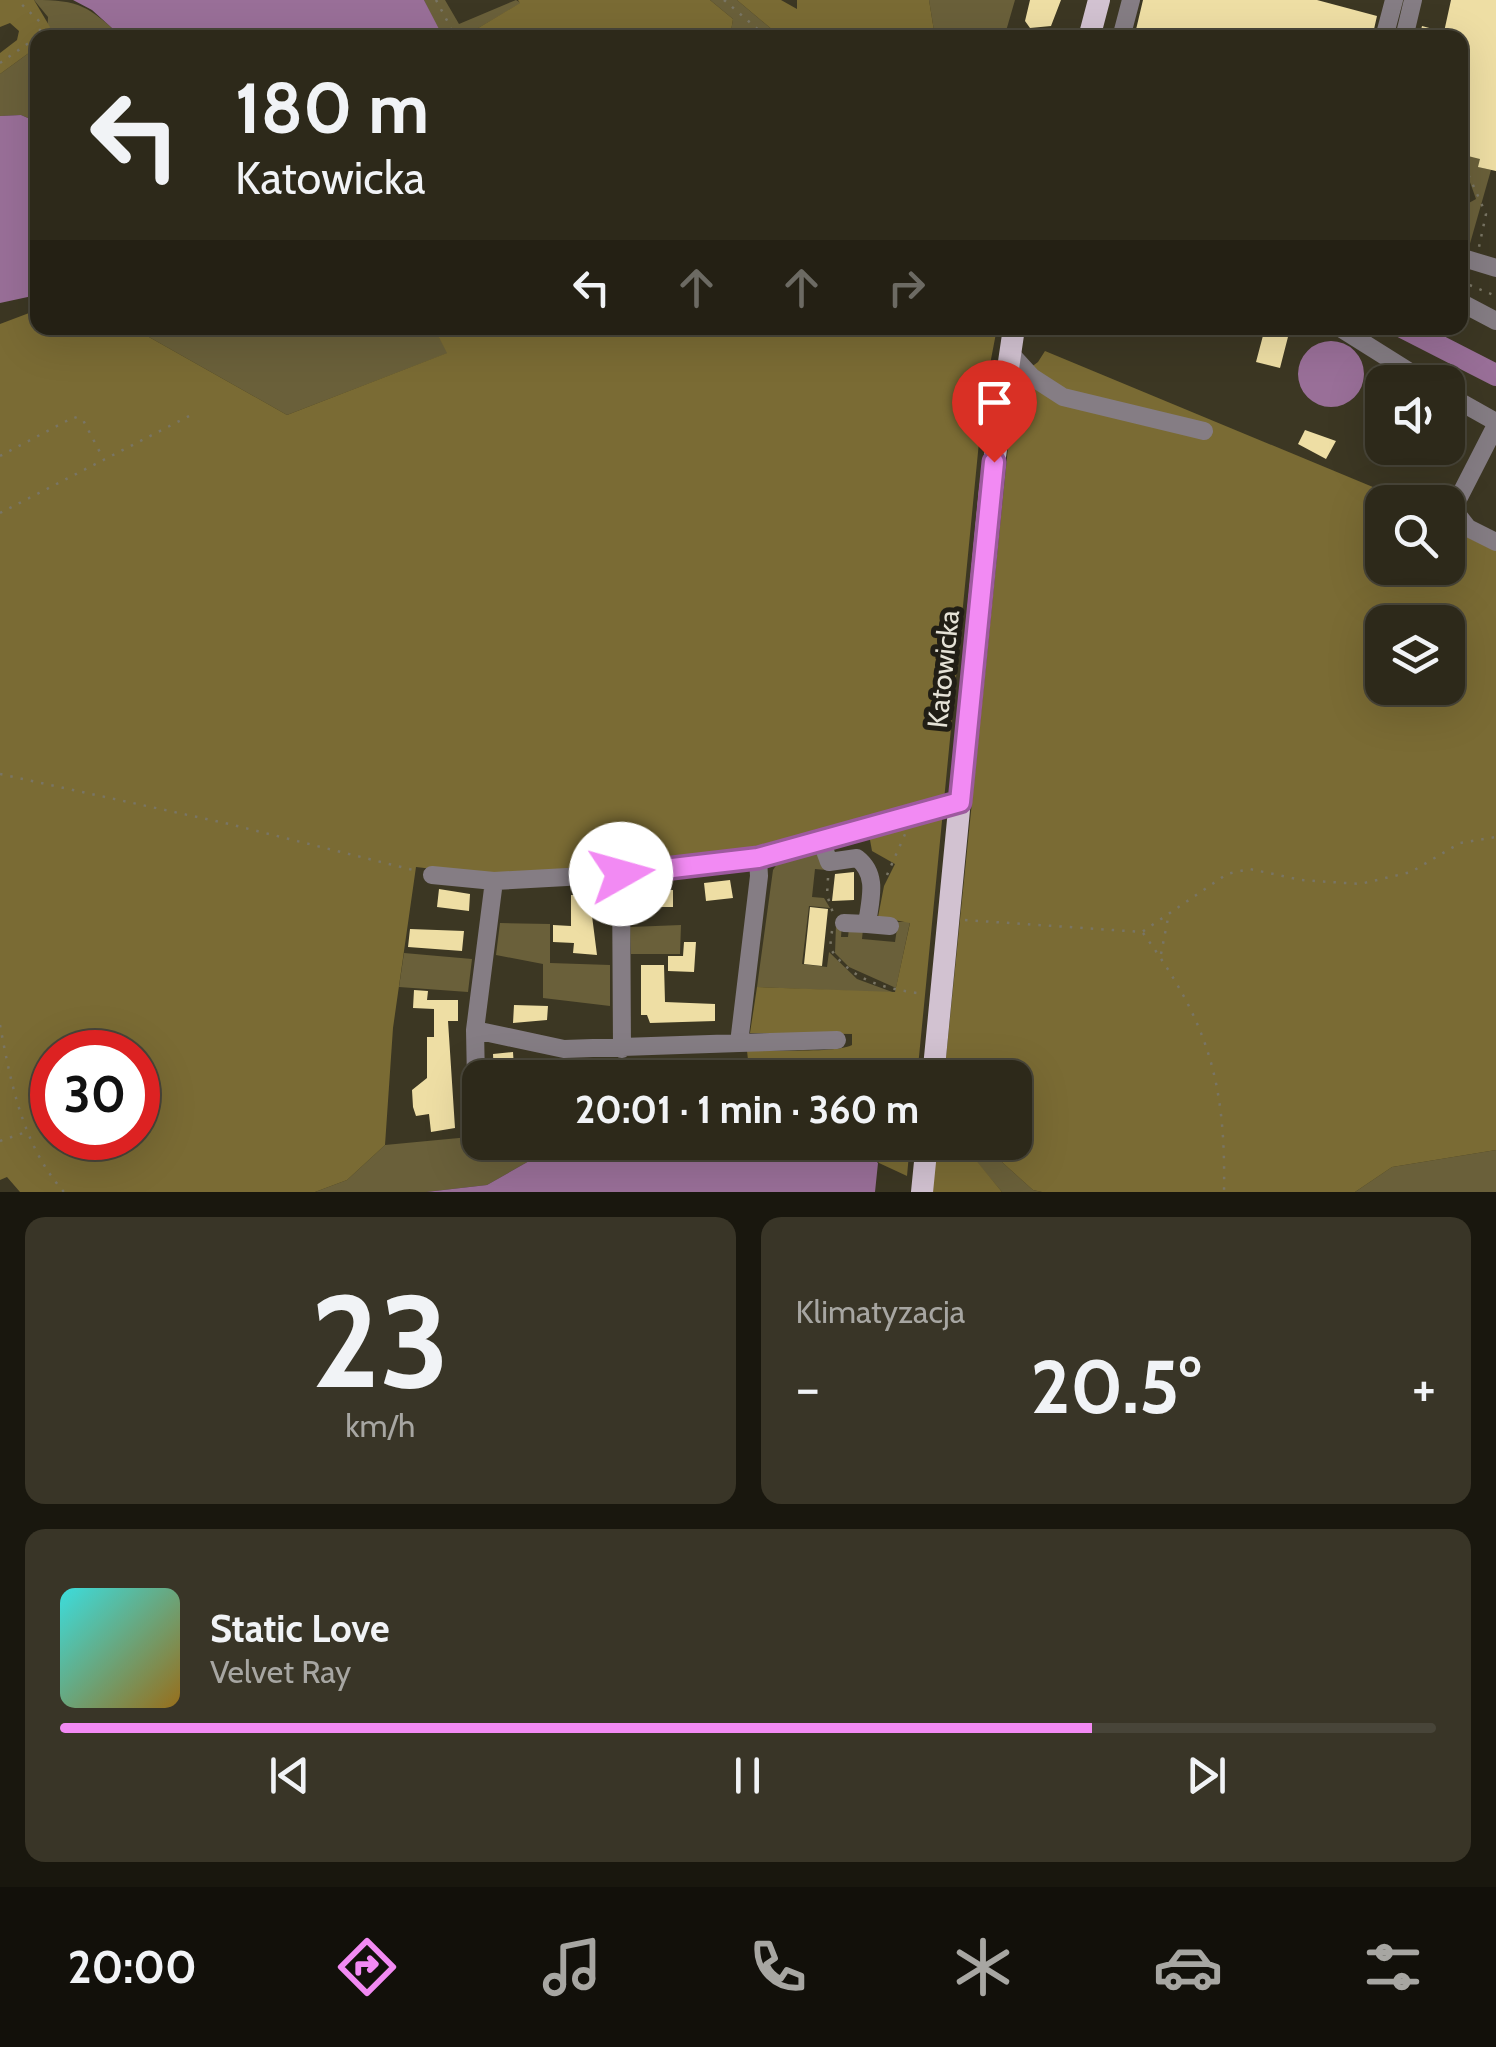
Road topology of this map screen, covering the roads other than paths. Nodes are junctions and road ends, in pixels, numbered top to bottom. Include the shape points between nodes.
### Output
1 (1100, 0) edge
2 (1131, 0) edge
3 (1394, 0) edge
4 (1413, 0) edge
5 (1091, 30) edge
6 (1123, 30) edge
7 (1386, 30) edge
8 (1406, 30) edge
9 (1469, 255) edge
10 (1496, 268) edge
11 (1468, 306) edge
12 (1496, 321) edge
13 (1013, 335) edge
14 (1351, 335) edge
15 (1009, 352) junction
16 (1399, 365) edge
17 (1465, 405) edge
18 (1496, 424) edge
19 (1204, 431) dead end
20 (1496, 542) edge
21 (960, 802) junction
22 (822, 840) junction
23 (758, 858) junction
24 (621, 874) junction
25 (432, 875) road end
26 (494, 881) junction
27 (844, 922) dead end
28 (868, 924) junction
29 (890, 926) dead end
30 (475, 1030) junction
31 (837, 1040) dead end
32 (740, 1043) junction
33 (622, 1049) junction
34 (476, 1060) edge
35 (935, 1060) edge
36 (925, 1160) edge
37 (922, 1192) edge

1 - 5 main road
2 - 6 street
3 - 7 street
4 - 8 street
9 - 10 street
11 - 12 street
13 - 15 main road, Katowicka
14 - 16 street
15 - 19 street via 1063,396
15 - 21 main road, Katowicka
17 - 18 street
18 - 20 street via 1453,509 1468,528
21 - 22 street
21 - 35 main road, Katowicka
22 - 23 street
22 - 28 street via 828,862 857,858 871,872
23 - 24 street
23 - 32 street
24 - 26 street
24 - 33 street
25 - 26 street
26 - 30 street
27 - 28 street
28 - 29 street
30 - 33 street via 535,1046
30 - 34 street
31 - 32 street
32 - 33 street
36 - 37 main road

